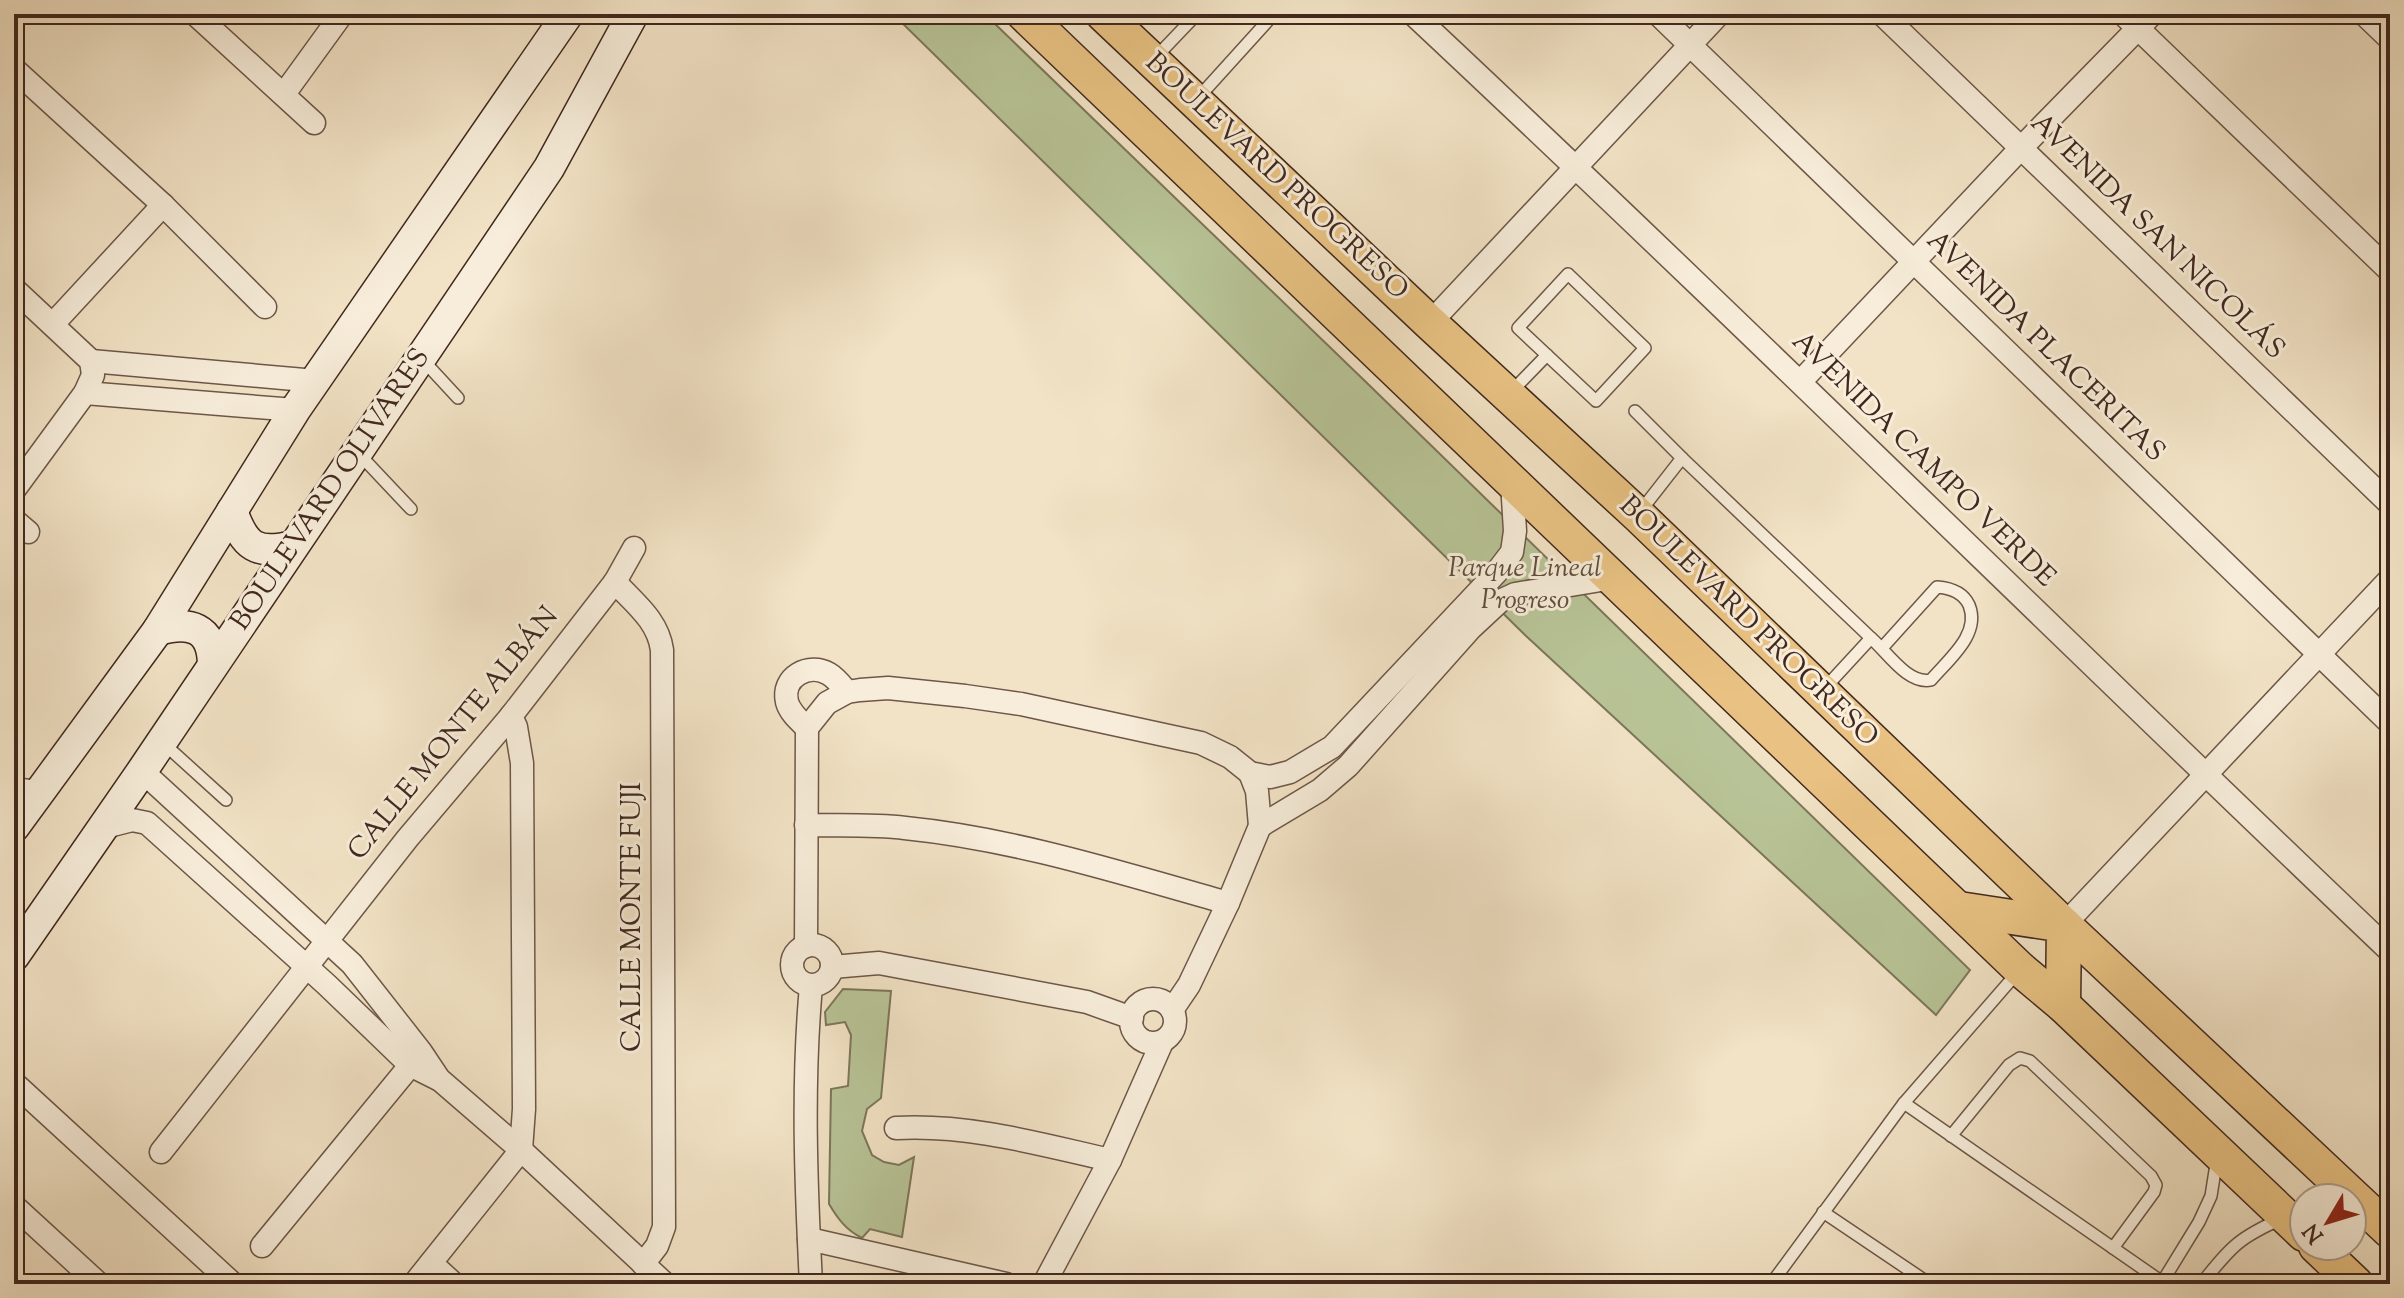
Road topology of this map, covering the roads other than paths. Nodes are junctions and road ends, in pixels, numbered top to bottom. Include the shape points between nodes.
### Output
1 (195, 14) edge
2 (342, 14) edge
3 (568, 14) edge
4 (633, 14) edge
5 (1024, 14) edge
6 (1103, 14) edge
7 (1197, 14) edge
8 (1274, 14) edge
9 (1413, 14) edge
10 (1658, 14) edge
11 (1719, 14) edge
12 (1882, 14) edge
13 (2364, 14) edge
14 (2137, 19) edge
15 (2390, 39) edge
16 (1690, 45) junction
17 (1153, 61) junction
18 (14, 69) edge
19 (284, 94) junction
20 (1195, 101) junction
21 (314, 123) dead end
22 (2021, 148) junction
23 (1576, 167) junction
24 (163, 205) junction
25 (1914, 262) junction
26 (2390, 271) edge
27 (14, 289) edge
28 (265, 307) dead end
29 (1430, 323) junction
30 (53, 324) junction
31 (1547, 355) junction
32 (421, 357) junction
33 (90, 376) junction
34 (316, 381) junction
35 (1801, 381) junction
36 (1509, 395) junction
37 (458, 398) dead end
38 (295, 410) junction
39 (1635, 411) dead end
40 (356, 452) junction
41 (1682, 458) junction
42 (1512, 482) junction
43 (14, 490) edge
44 (2390, 504) edge
45 (411, 509) dead end
46 (232, 511) junction
47 (1638, 515) junction
48 (293, 546) junction
49 (634, 548) dead end
50 (1613, 578) junction
51 (2390, 579) edge
52 (615, 582) junction
53 (1492, 593) junction
54 (1460, 626) junction
55 (158, 630) junction
56 (1871, 638) junction
57 (1882, 648) junction
58 (2319, 654) junction
59 (213, 664) junction
60 (847, 692) junction
61 (1821, 692) junction
62 (511, 716) junction
63 (2390, 723) edge
64 (807, 728) junction
65 (162, 742) junction
66 (1332, 747) junction
67 (1348, 766) junction
68 (142, 771) junction
69 (1250, 773) junction
70 (2204, 775) junction
71 (26, 791) edge
72 (226, 800) dead end
73 (15, 823) edge
74 (806, 825) junction
75 (1260, 826) junction
76 (101, 828) junction
77 (1228, 903) junction
78 (1959, 909) junction
79 (2064, 925) junction
80 (806, 946) junction
81 (2390, 951) edge
82 (317, 954) junction
83 (14, 956) edge
84 (832, 967) junction
85 (2020, 969) junction
86 (811, 986) junction
87 (2063, 1005) junction
88 (1172, 1010) junction
89 (1132, 1018) junction
90 (1162, 1042) junction
91 (416, 1059) junction
92 (14, 1083) edge
93 (1904, 1103) junction
94 (896, 1128) dead end
95 (1951, 1136) junction
96 (521, 1150) junction
97 (161, 1152) dead end
98 (2218, 1153) junction
99 (1110, 1160) junction
100 (14, 1206) edge
101 (1823, 1212) junction
102 (2288, 1219) edge
103 (2288, 1227) edge
104 (2390, 1231) edge
105 (809, 1239) junction
106 (262, 1246) dead end
107 (2113, 1248) junction
108 (2333, 1262) edge
109 (431, 1263) junction
110 (643, 1264) junction
111 (2162, 1283) edge
112 (99, 1284) edge
113 (233, 1284) edge
114 (414, 1284) edge
115 (454, 1284) edge
116 (665, 1284) edge
117 (811, 1284) edge
118 (1006, 1284) edge
119 (1044, 1284) edge
120 (1771, 1284) edge
121 (1930, 1284) edge
122 (2201, 1284) edge
123 (2356, 1284) edge

1 - 19 street
2 - 19 street
3 - 34 street
4 - 32 street, BOULEVARD OLIVARES via 549,168
5 - 42 main road, BOULEVARD PROGRESO
6 - 17 main road, BOULEVARD PROGRESO
7 - 17 lane
8 - 20 lane
9 - 23 street, AVENIDA CAMPO VERDE
10 - 16 street, AVENIDA PLACERITAS
11 - 16 street
12 - 22 street, AVENIDA SAN NICOLÁS
13 - 15 street
14 - 22 street
14 - 26 street
16 - 23 street
16 - 25 street, AVENIDA PLACERITAS
17 - 20 main road, BOULEVARD PROGRESO
18 - 24 street
19 - 21 street
20 - 29 main road, BOULEVARD PROGRESO
22 - 25 street
22 - 44 street, AVENIDA SAN NICOLÁS
23 - 29 street
23 - 35 street, AVENIDA CAMPO VERDE
24 - 28 street
24 - 30 street
25 - 35 street
25 - 58 street, AVENIDA PLACERITAS
27 - 30 street
29 - 36 main road, BOULEVARD PROGRESO
30 - 33 street
31 - 31 lane via 1596,401 1645,348 1568,274 1518,328
31 - 36 lane
32 - 37 lane
32 - 40 street, BOULEVARD OLIVARES
33 - 34 street
33 - 38 street
33 - 43 street
34 - 38 street
35 - 70 street, AVENIDA CAMPO VERDE
36 - 47 main road, BOULEVARD PROGRESO
38 - 46 street
39 - 41 lane
40 - 45 lane
40 - 48 street, BOULEVARD OLIVARES
41 - 47 lane
41 - 56 lane
42 - 50 main road, BOULEVARD PROGRESO
42 - 53 street via 1512,552
46 - 48 street via 239,531 259,549
46 - 55 street
47 - 61 main road, BOULEVARD PROGRESO
48 - 59 street, BOULEVARD OLIVARES
49 - 52 street, CALLE MONTE ALBÁN
50 - 53 street
50 - 78 main road, BOULEVARD PROGRESO
51 - 58 street
52 - 62 street, CALLE MONTE ALBÁN
52 - 110 street, CALLE MONTE FUJI via 651,620 662,650 664,1227
53 - 54 street
54 - 66 street
54 - 67 street
55 - 59 street via 177,625 198,631 209,641
55 - 71 street
56 - 57 lane
56 - 61 lane
57 - 57 lane via 1937,587 1951,588 1967,599 1974,618 1969,635 1931,680 1911,677
58 - 63 street, AVENIDA PLACERITAS
58 - 70 street
59 - 65 street, BOULEVARD OLIVARES
60 - 64 street via 827,703
60 - 64 street via 819,669 793,678 786,701
60 - 69 street via 888,688 1021,704 1201,743
61 - 79 main road, BOULEVARD PROGRESO
62 - 82 street, CALLE MONTE ALBÁN
62 - 96 street via 522,763
64 - 74 street
65 - 68 street, BOULEVARD OLIVARES
65 - 72 lane
66 - 67 street
66 - 69 street via 1290,772 1270,777
67 - 75 street via 1320,790
68 - 76 street, BOULEVARD OLIVARES
68 - 82 street
69 - 75 street
70 - 79 street
70 - 81 street, AVENIDA CAMPO VERDE
71 - 73 street
74 - 77 street via 902,827 964,836 1043,851
74 - 80 street
75 - 77 street
76 - 82 street via 132,820 147,823
76 - 83 street, BOULEVARD OLIVARES
77 - 88 street
78 - 79 main road
78 - 85 main road, BOULEVARD PROGRESO
79 - 87 main road
79 - 104 main road, BOULEVARD PROGRESO
80 - 84 street via 825,949
80 - 86 street via 791,965 795,977
82 - 91 street
82 - 91 street via 352,964
82 - 97 street, CALLE MONTE ALBÁN
84 - 86 street via 823,983
84 - 89 street via 879,963 1087,1002
85 - 87 main road, BOULEVARD PROGRESO
85 - 93 lane
86 - 105 street via 805,1170
87 - 98 main road, BOULEVARD PROGRESO
88 - 89 street via 1153,999 1139,1005
88 - 90 street via 1175,1024
89 - 90 street via 1140,1039
90 - 99 street
91 - 96 street
91 - 106 street
92 - 113 street
93 - 95 lane
93 - 101 lane
94 - 99 street via 982,1131
95 - 107 lane
95 - 107 lane via 2009,1065 2020,1058 2030,1061 2156,1185
96 - 109 street
96 - 110 street
98 - 102 main road, BOULEVARD PROGRESO
98 - 111 lane via 2211,1196
99 - 119 street
100 - 112 street
101 - 120 lane
101 - 121 lane
103 - 122 lane via 2248,1233
105 - 117 street
105 - 118 street
107 - 111 lane
108 - 123 main road
109 - 114 street
109 - 115 street
110 - 116 street

